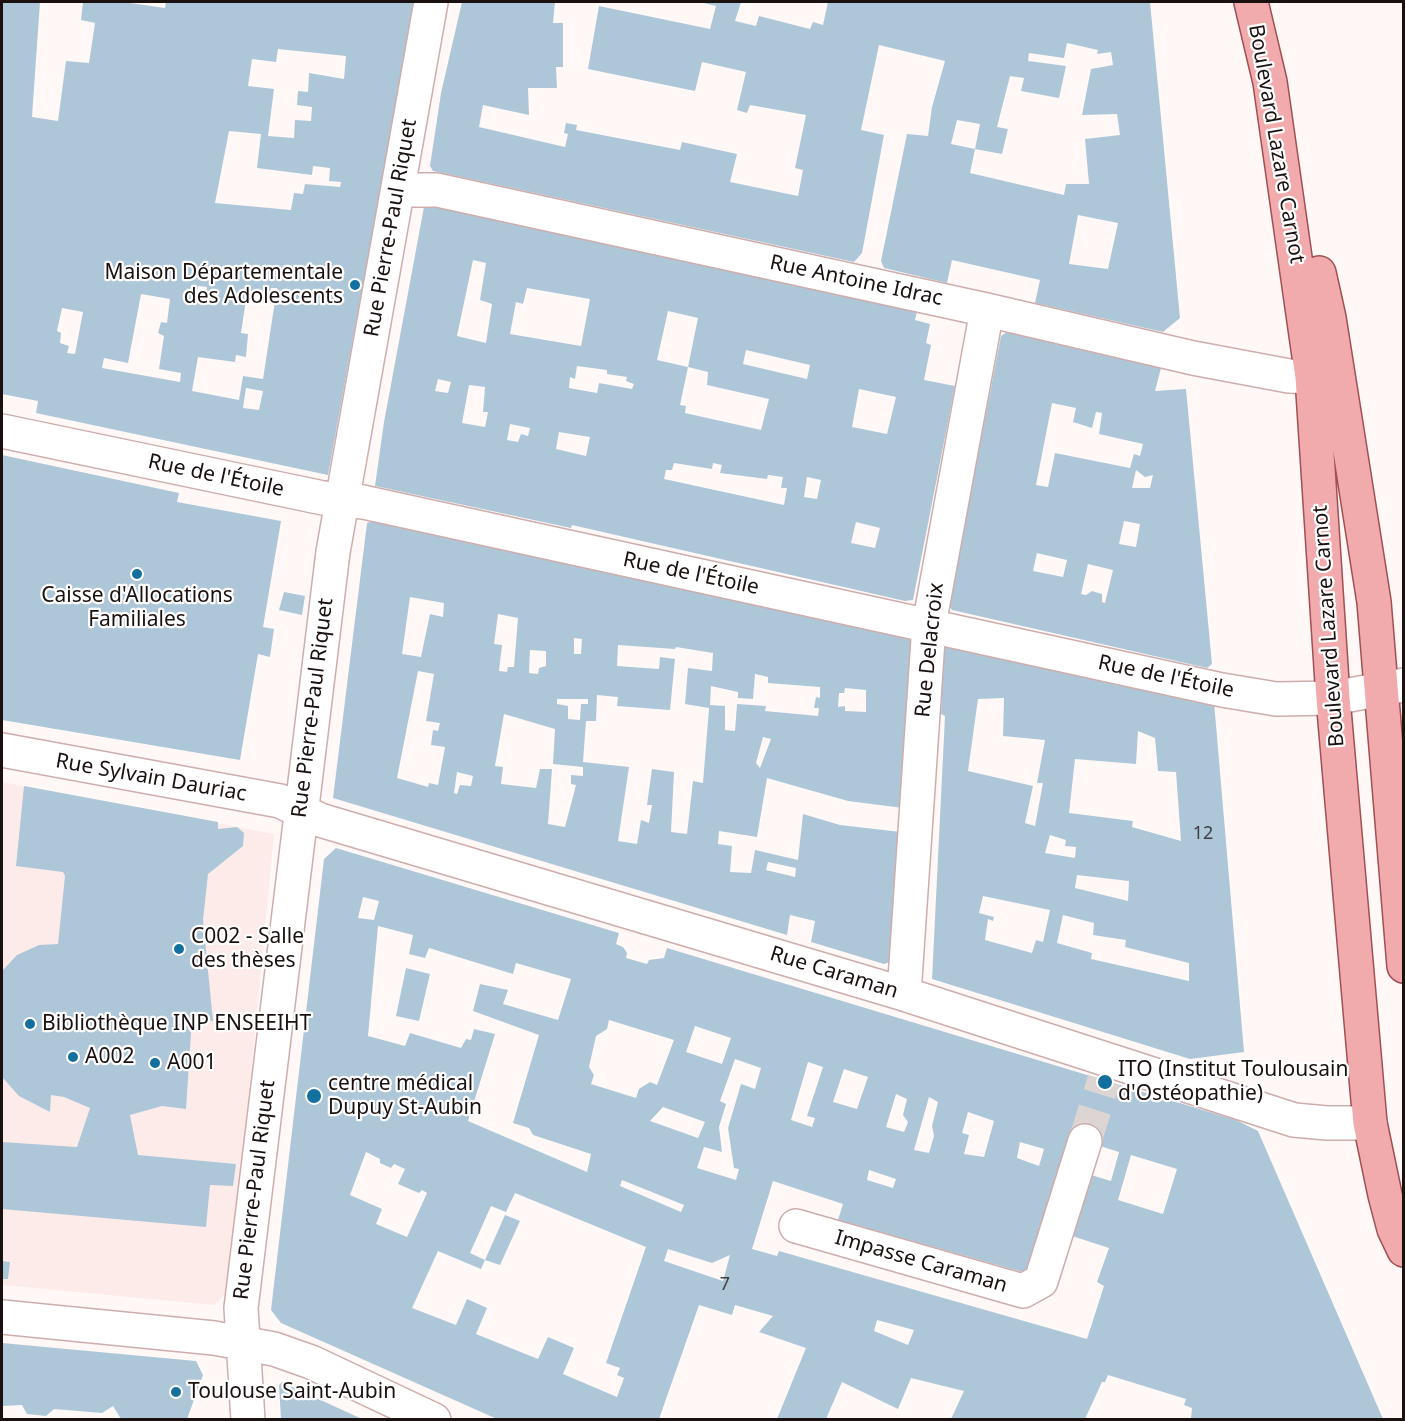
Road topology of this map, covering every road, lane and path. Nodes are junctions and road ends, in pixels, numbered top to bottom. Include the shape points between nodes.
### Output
1 (431, 2) edge
2 (1251, 2) edge
3 (1264, 2) edge
4 (398, 190) junction
5 (987, 310) junction
6 (1312, 377) junction
7 (2, 432) edge
8 (341, 499) junction
9 (929, 625) junction
10 (1393, 686) edge
11 (1333, 698) junction
12 (2, 750) edge
13 (300, 810) junction
14 (1404, 966) edge
15 (904, 994) junction
16 (1370, 1123) junction
17 (1085, 1141) tunnel mouth
18 (796, 1226) dead end
19 (1404, 1250) edge
20 (2, 1317) edge
21 (242, 1343) junction
22 (244, 1376) junction
23 (228, 1419) edge
24 (248, 1419) edge
25 (434, 1419) edge

1 - 4 street, Rue Pierre-Paul Riquet
2 - 6 main road, Boulevard Lazare Carnot via 1270,82
3 - 10 main road, Boulevard Lazare Carnot via 1270,15 1284,91 1288,140 1329,318 1374,602
4 - 5 street, Rue Antoine Idrac via 437,190
4 - 8 street, Rue Pierre-Paul Riquet
5 - 6 street, Rue Antoine Idrac via 1193,358
5 - 9 street, Rue Delacroix
6 - 11 main road, Boulevard Lazare Carnot
7 - 8 street, Rue de l'Étoile
8 - 9 street, Rue de l'Étoile
8 - 13 street, Rue Pierre-Paul Riquet
9 - 11 street, Rue de l'Étoile via 1222,690 1276,699
9 - 15 street, Rue Delacroix
10 - 11 street, Rue de l'Étoile
10 - 14 main road, Boulevard Lazare Carnot
11 - 16 main road, Boulevard Lazare Carnot
12 - 13 street, Rue Sylvain Dauriac via 280,801
13 - 15 street, Rue Caraman via 320,820
13 - 21 street, Rue Pierre-Paul Riquet via 241,1308
15 - 16 street, Rue Caraman via 1107,1070 1294,1120
16 - 19 main road, Boulevard Lazare Carnot via 1394,1229
17 - 18 street, Impasse Caraman via 1041,1281 1023,1291
20 - 21 street
21 - 22 street, Rue Pierre-Paul Riquet
21 - 25 street via 311,1362
22 - 23 street
22 - 24 street, Rue Pierre-Paul Riquet

